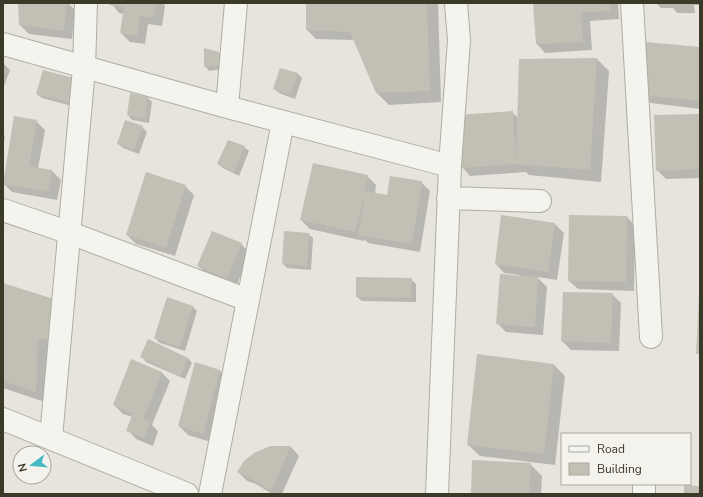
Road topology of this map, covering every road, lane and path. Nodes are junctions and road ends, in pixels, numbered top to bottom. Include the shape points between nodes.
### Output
1 (86, 3) edge
2 (236, 3) edge
3 (456, 3) edge
4 (632, 3) edge
5 (3, 44) edge
6 (84, 68) junction
7 (227, 107) junction
8 (283, 122) junction
9 (450, 166) junction
10 (448, 198) junction
11 (540, 201) dead end
12 (3, 210) edge
13 (70, 233) junction
14 (248, 300) junction
15 (650, 338) dead end
16 (3, 419) edge
17 (51, 438) junction
18 (187, 494) edge
19 (210, 494) edge
20 (437, 494) edge

1 - 6 street
2 - 7 street
3 - 9 street via 459,40
4 - 15 street
5 - 6 street
6 - 7 street
6 - 13 street
7 - 8 street
8 - 9 street
8 - 14 street
9 - 10 street
10 - 11 street
10 - 20 street
12 - 13 street
13 - 14 street
13 - 17 street
14 - 19 street
16 - 17 street
17 - 18 street

